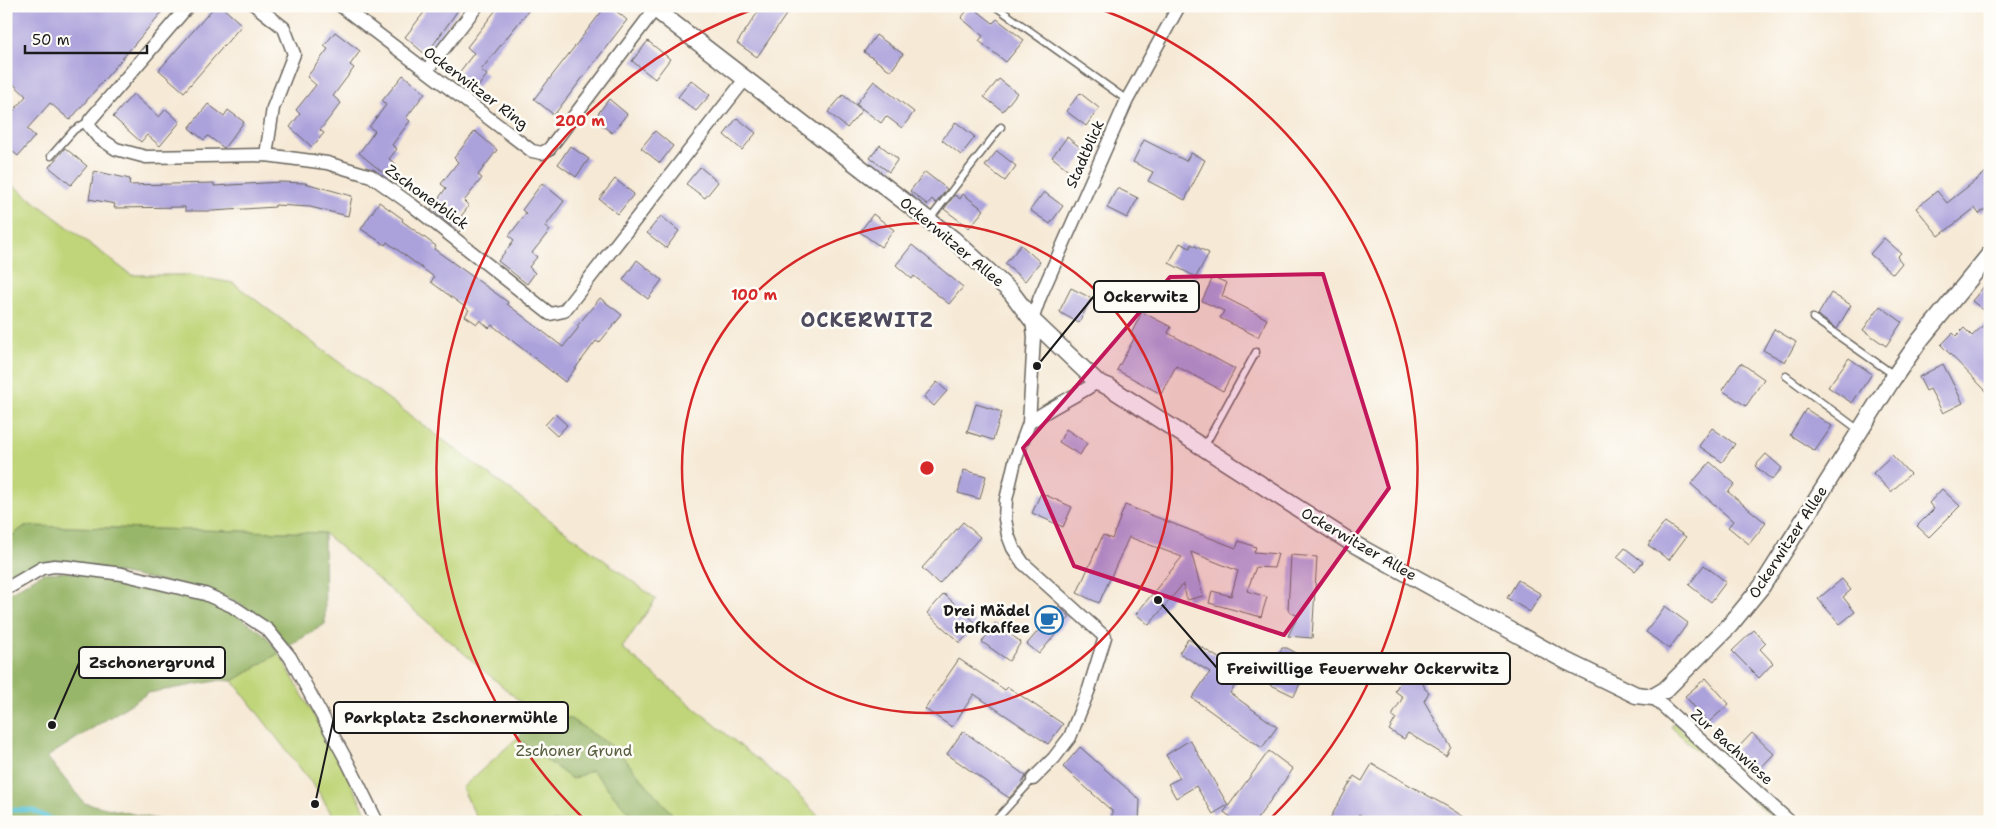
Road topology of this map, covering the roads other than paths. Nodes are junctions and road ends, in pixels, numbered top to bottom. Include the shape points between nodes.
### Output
1 (188, 6) edge
2 (256, 6) edge
3 (340, 6) edge
4 (477, 6) edge
5 (994, 6) edge
6 (1179, 6) edge
7 (653, 7) edge
8 (427, 70) junction
9 (746, 78) junction
10 (1127, 100) junction
11 (90, 120) junction
12 (1000, 127) dead end
13 (266, 155) junction
14 (51, 156) dead end
15 (929, 220) junction
16 (1990, 254) edge
17 (1813, 318) dead end
18 (1032, 320) junction
19 (1256, 352) dead end
20 (1895, 375) junction
21 (1786, 376) dead end
22 (1098, 382) junction
23 (1029, 423) junction
24 (1860, 431) junction
25 (1203, 448) junction
26 (6, 589) edge
27 (1653, 696) junction
28 (1033, 779) joint
29 (377, 822) edge
30 (994, 822) edge
31 (1790, 822) edge

1 - 11 street
2 - 13 street via 284,28 294,54 273,108
3 - 8 street, Ockerwitzer Ring
4 - 8 street
5 - 10 lane
6 - 10 street, Stadtblick
7 - 8 street, Ockerwitzer Ring via 549,148 542,153 532,151
7 - 9 street, Ockerwitzer Allee
9 - 13 street, Zschonerblick via 564,311 550,314 412,204 371,176 327,163
9 - 15 street, Ockerwitzer Allee
10 - 18 street, Stadtblick
11 - 13 street, Zschonerblick via 89,126 98,138 116,149 146,158
11 - 14 lane via 74,130
12 - 15 lane
15 - 18 street, Ockerwitzer Allee via 1011,292
16 - 20 street, Ockerwitzer Allee
17 - 20 lane
18 - 22 street, Ockerwitzer Allee
18 - 23 street
19 - 25 lane
20 - 24 street, Ockerwitzer Allee
21 - 24 lane
22 - 23 street via 1047,409
22 - 25 street, Ockerwitzer Allee
23 - 28 street via 1015,461 1006,500 1008,535 1023,563 1105,637 1070,737
24 - 27 street, Ockerwitzer Allee via 1762,586 1690,667 1665,690
25 - 27 street, Ockerwitzer Allee via 1352,543 1582,670 1636,695
26 - 29 street via 42,568 68,567 122,574 205,594 232,606 268,630 290,657
27 - 31 street, Zur Bachwiese
28 - 30 lane

